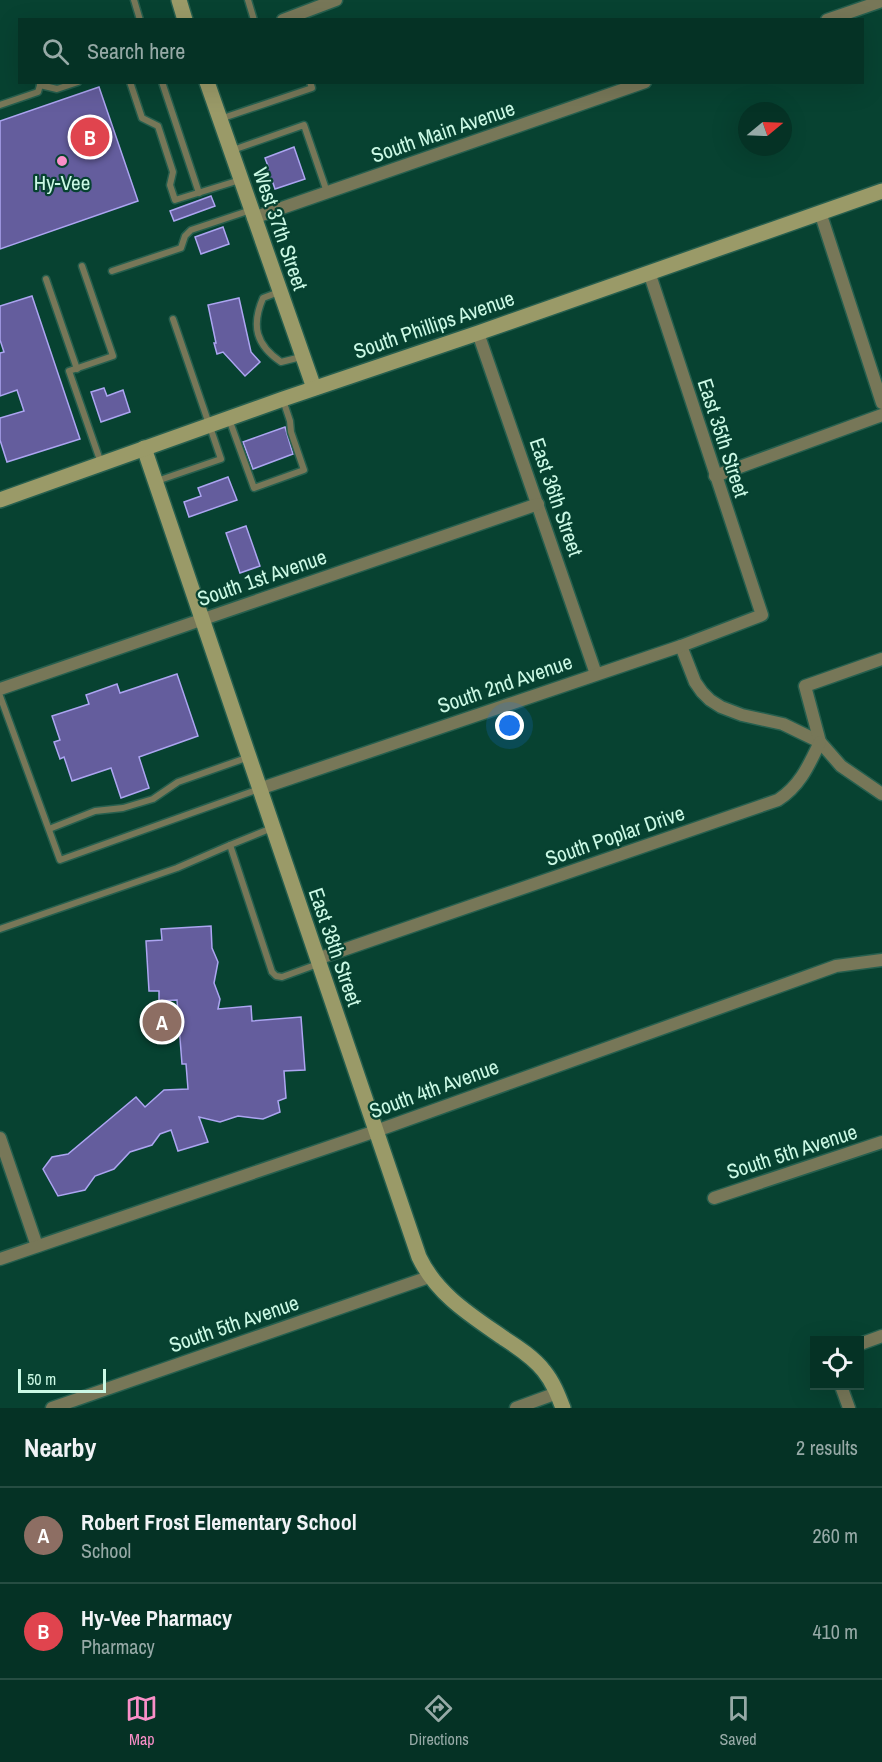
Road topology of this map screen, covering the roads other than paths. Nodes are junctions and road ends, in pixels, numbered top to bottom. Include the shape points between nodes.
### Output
1 (134, 0) edge
2 (179, 0) edge
3 (248, 0) edge
4 (336, 0) edge
5 (882, 1) edge
6 (139, 18) edge
7 (184, 18) edge
8 (253, 18) edge
9 (289, 18) edge
10 (833, 18) edge
11 (41, 84) edge
12 (72, 84) edge
13 (131, 84) edge
14 (163, 84) edge
15 (208, 84) edge
16 (311, 84) edge
17 (639, 84) edge
18 (0, 105) edge
19 (220, 119) junction
20 (230, 151) junction
21 (240, 180) junction
22 (882, 191) edge
23 (328, 192) junction
24 (199, 193) junction
25 (820, 212) junction
26 (252, 214) junction
27 (82, 266) dead end
28 (112, 272) dead end
29 (649, 272) junction
30 (46, 279) dead end
31 (280, 292) junction
32 (173, 319) dead end
33 (478, 333) junction
34 (303, 357) junction
35 (77, 369) junction
36 (314, 388) junction
37 (283, 399) junction
38 (882, 403) edge
39 (882, 415) edge
40 (229, 418) junction
41 (210, 425) junction
42 (144, 448) junction
43 (101, 464) junction
44 (715, 476) junction
45 (155, 482) junction
46 (0, 500) edge
47 (538, 504) junction
48 (762, 615) joint
49 (202, 619) junction
50 (681, 646) junction
51 (882, 658) edge
52 (596, 674) junction
53 (0, 689) edge
54 (0, 696) edge
55 (820, 742) junction
56 (249, 757) junction
57 (260, 789) junction
58 (882, 794) edge
59 (273, 827) junction
60 (49, 829) junction
61 (230, 845) junction
62 (0, 929) edge
63 (882, 960) edge
64 (318, 961) junction
65 (376, 1131) junction
66 (0, 1138) edge
67 (882, 1142) edge
68 (714, 1198) dead end
69 (37, 1246) junction
70 (0, 1260) edge
71 (429, 1277) junction
72 (882, 1336) edge
73 (864, 1343) edge
74 (842, 1390) edge
75 (557, 1393) junction
76 (52, 1408) edge
77 (516, 1408) edge
78 (562, 1408) edge
79 (849, 1408) edge

1 - 6 lane
2 - 7 street
3 - 8 lane
4 - 9 street
5 - 10 street
11 - 12 lane via 57,89
11 - 18 lane via 38,92
13 - 24 lane via 142,118 158,126 173,172 170,185 175,200
14 - 24 lane
15 - 19 street, West 37th Street
16 - 19 lane via 312,88
17 - 23 street, South Main Avenue
19 - 20 street, West 37th Street
20 - 21 street, West 37th Street
20 - 23 lane via 304,125
21 - 24 lane
21 - 26 street, West 37th Street
22 - 25 street, South Phillips Avenue
23 - 26 street, South Main Avenue
25 - 29 street, South Phillips Avenue
25 - 38 street
26 - 28 lane via 191,230 181,248
26 - 31 street, West 37th Street
27 - 35 lane via 113,356
29 - 33 street, South Phillips Avenue
29 - 44 street, East 35th Street
30 - 35 lane
31 - 34 street, West 37th Street
31 - 34 lane via 263,298 259,308 256,319 261,343 281,362
32 - 41 lane
33 - 36 street, South Phillips Avenue
33 - 47 street, East 36th Street
34 - 36 street, West 37th Street
35 - 43 lane via 69,371
36 - 37 street, South Phillips Avenue
37 - 40 street, South Phillips Avenue
37 - 40 lane via 304,470 254,488
39 - 44 street
40 - 41 street, South Phillips Avenue
41 - 42 street, South Phillips Avenue
41 - 45 lane via 221,459
42 - 43 street, South Phillips Avenue
42 - 45 street, East 38th Street
43 - 46 street, South Phillips Avenue
44 - 48 street, East 35th Street
45 - 49 street, East 38th Street
47 - 49 street, South 1st Avenue
47 - 52 street, East 36th Street
48 - 50 street, South 2nd Avenue
49 - 53 street, South 1st Avenue
49 - 56 street, East 38th Street
50 - 52 street, South 2nd Avenue
50 - 55 street via 695,682 716,704 742,715 783,724
51 - 55 street via 805,686
52 - 57 street, South 2nd Avenue
54 - 60 lane
55 - 58 street via 841,766
55 - 64 street, South Poplar Drive via 799,783 778,800
56 - 57 street, East 38th Street
56 - 60 lane via 178,782 139,805 95,811
57 - 59 street, East 38th Street
57 - 60 lane via 60,860
59 - 61 lane
59 - 64 street, East 38th Street
61 - 62 lane via 177,868
61 - 64 lane via 272,972 282,977
63 - 65 street, South 4th Avenue via 836,966
64 - 65 street, East 38th Street
65 - 69 street, South 4th Avenue
65 - 71 street, East 38th Street
66 - 69 street
67 - 68 street, South 5th Avenue
69 - 70 street, South 4th Avenue
71 - 75 street, East 38th Street via 459,1306 526,1353 544,1371
71 - 76 street, South 5th Avenue
72 - 73 street
74 - 79 street
75 - 77 street
75 - 78 street, East 38th Street

